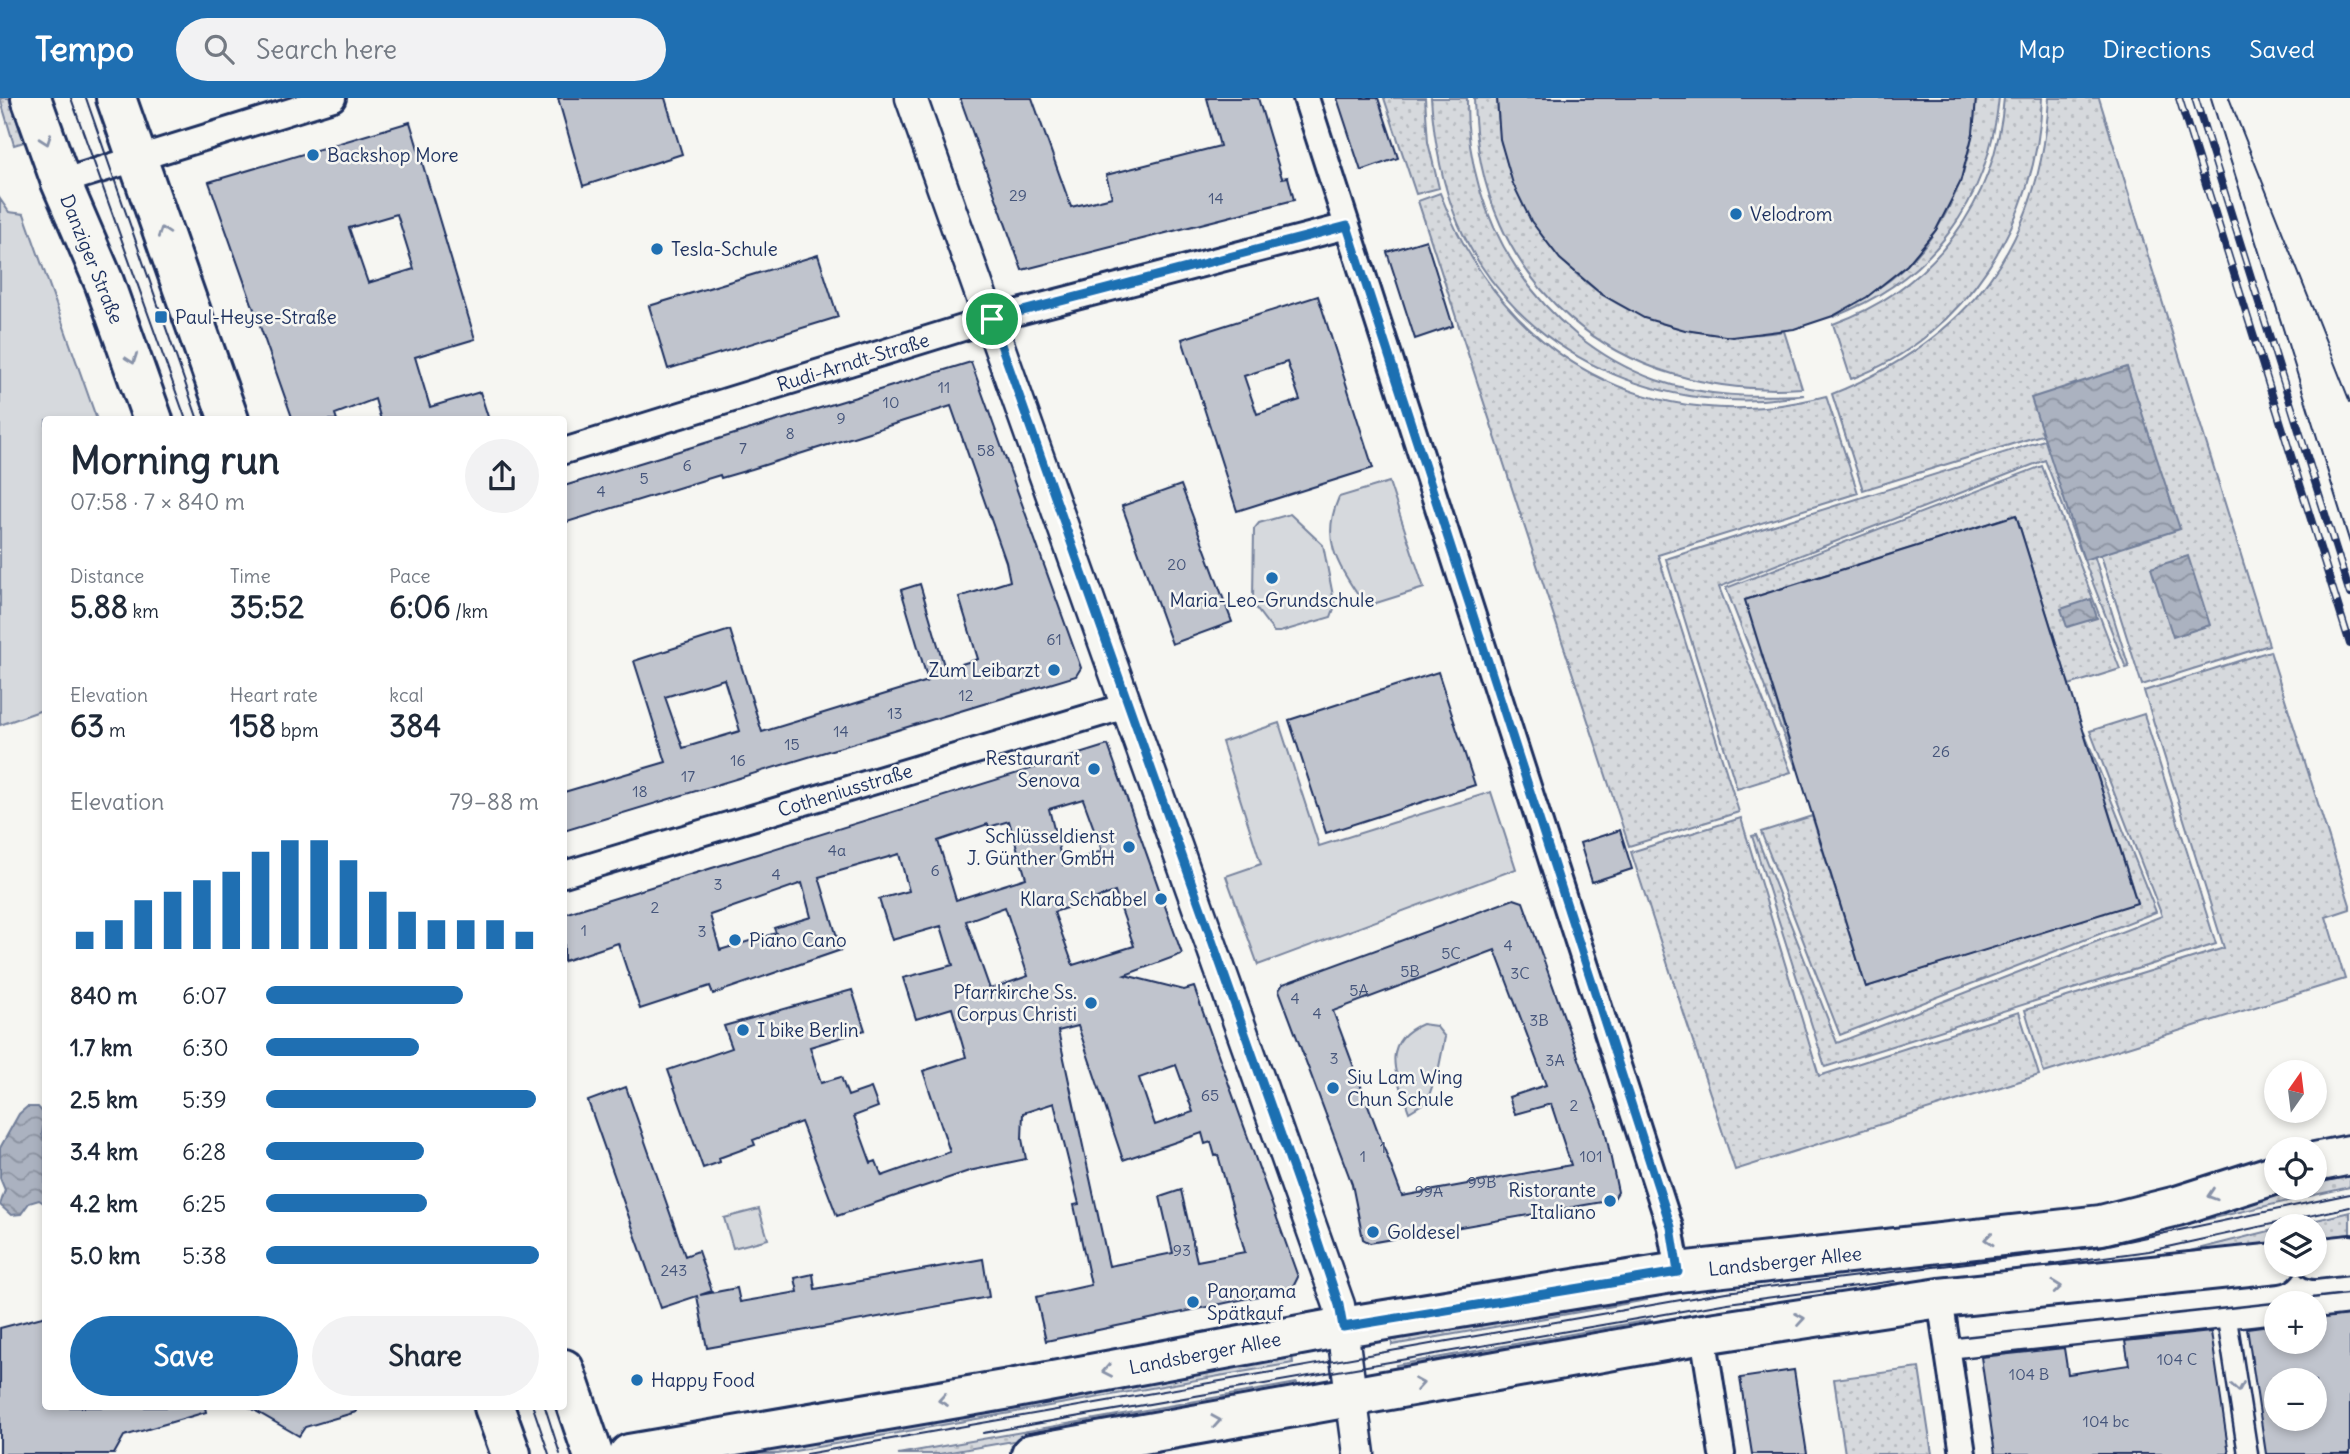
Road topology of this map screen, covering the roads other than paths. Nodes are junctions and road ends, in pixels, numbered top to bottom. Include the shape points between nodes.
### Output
1 (31, 98) edge
2 (116, 98) edge
3 (333, 98) edge
4 (911, 98) edge
5 (1306, 98) edge
6 (137, 158) junction
7 (61, 182) junction
8 (1347, 226) junction
9 (992, 319) junction
10 (152, 416) edge
11 (228, 416) edge
12 (567, 450) edge
13 (1126, 706) junction
14 (567, 873) edge
15 (2350, 1155) edge
16 (2327, 1160) edge
17 (2264, 1178) edge
18 (2350, 1255) edge
19 (2327, 1258) edge
20 (2264, 1264) edge
21 (1678, 1272) junction
22 (1940, 1298) junction
23 (2350, 1304) edge
24 (2327, 1307) edge
25 (2264, 1315) edge
26 (2227, 1320) junction
27 (1343, 1327) junction
28 (1703, 1334) junction
29 (1948, 1349) junction
30 (567, 1378) edge
31 (1352, 1396) junction
32 (495, 1410) edge
33 (510, 1454) edge
34 (593, 1454) edge
35 (629, 1454) edge
36 (1031, 1454) edge
37 (1359, 1454) edge
38 (1722, 1454) edge
39 (1963, 1454) edge
40 (2248, 1454) edge

1 -> 7 main road, Danziger Straße
2 - 6 main road
3 - 6 street
4 - 9 street
5 - 8 street
6 - 7 street
11 -> 6 main road
7 -> 10 main road, Danziger Straße via 104,282
8 - 9 street, Rudi-Arndt-Straße
8 - 21 street via 1671,1227
9 - 12 street, Rudi-Arndt-Straße
9 - 13 street
13 - 14 street, Cotheniusstraße
13 - 27 street via 1305,1203
15 - 16 main road
17 -> 21 main road, Landsberger Allee via 2101,1225
18 - 19 main road
22 -> 20 main road
21 - 27 main road, Landsberger Allee
28 -> 22 main road
22 - 29 street
23 - 24 street
25 - 26 street
26 - 29 street
26 -> 40 street
27 - 31 street
27 -> 35 main road, Landsberger Allee
31 -> 28 main road
28 - 38 street
29 - 39 street
30 - 34 main road
36 -> 31 main road
31 - 37 street
32 - 33 main road

